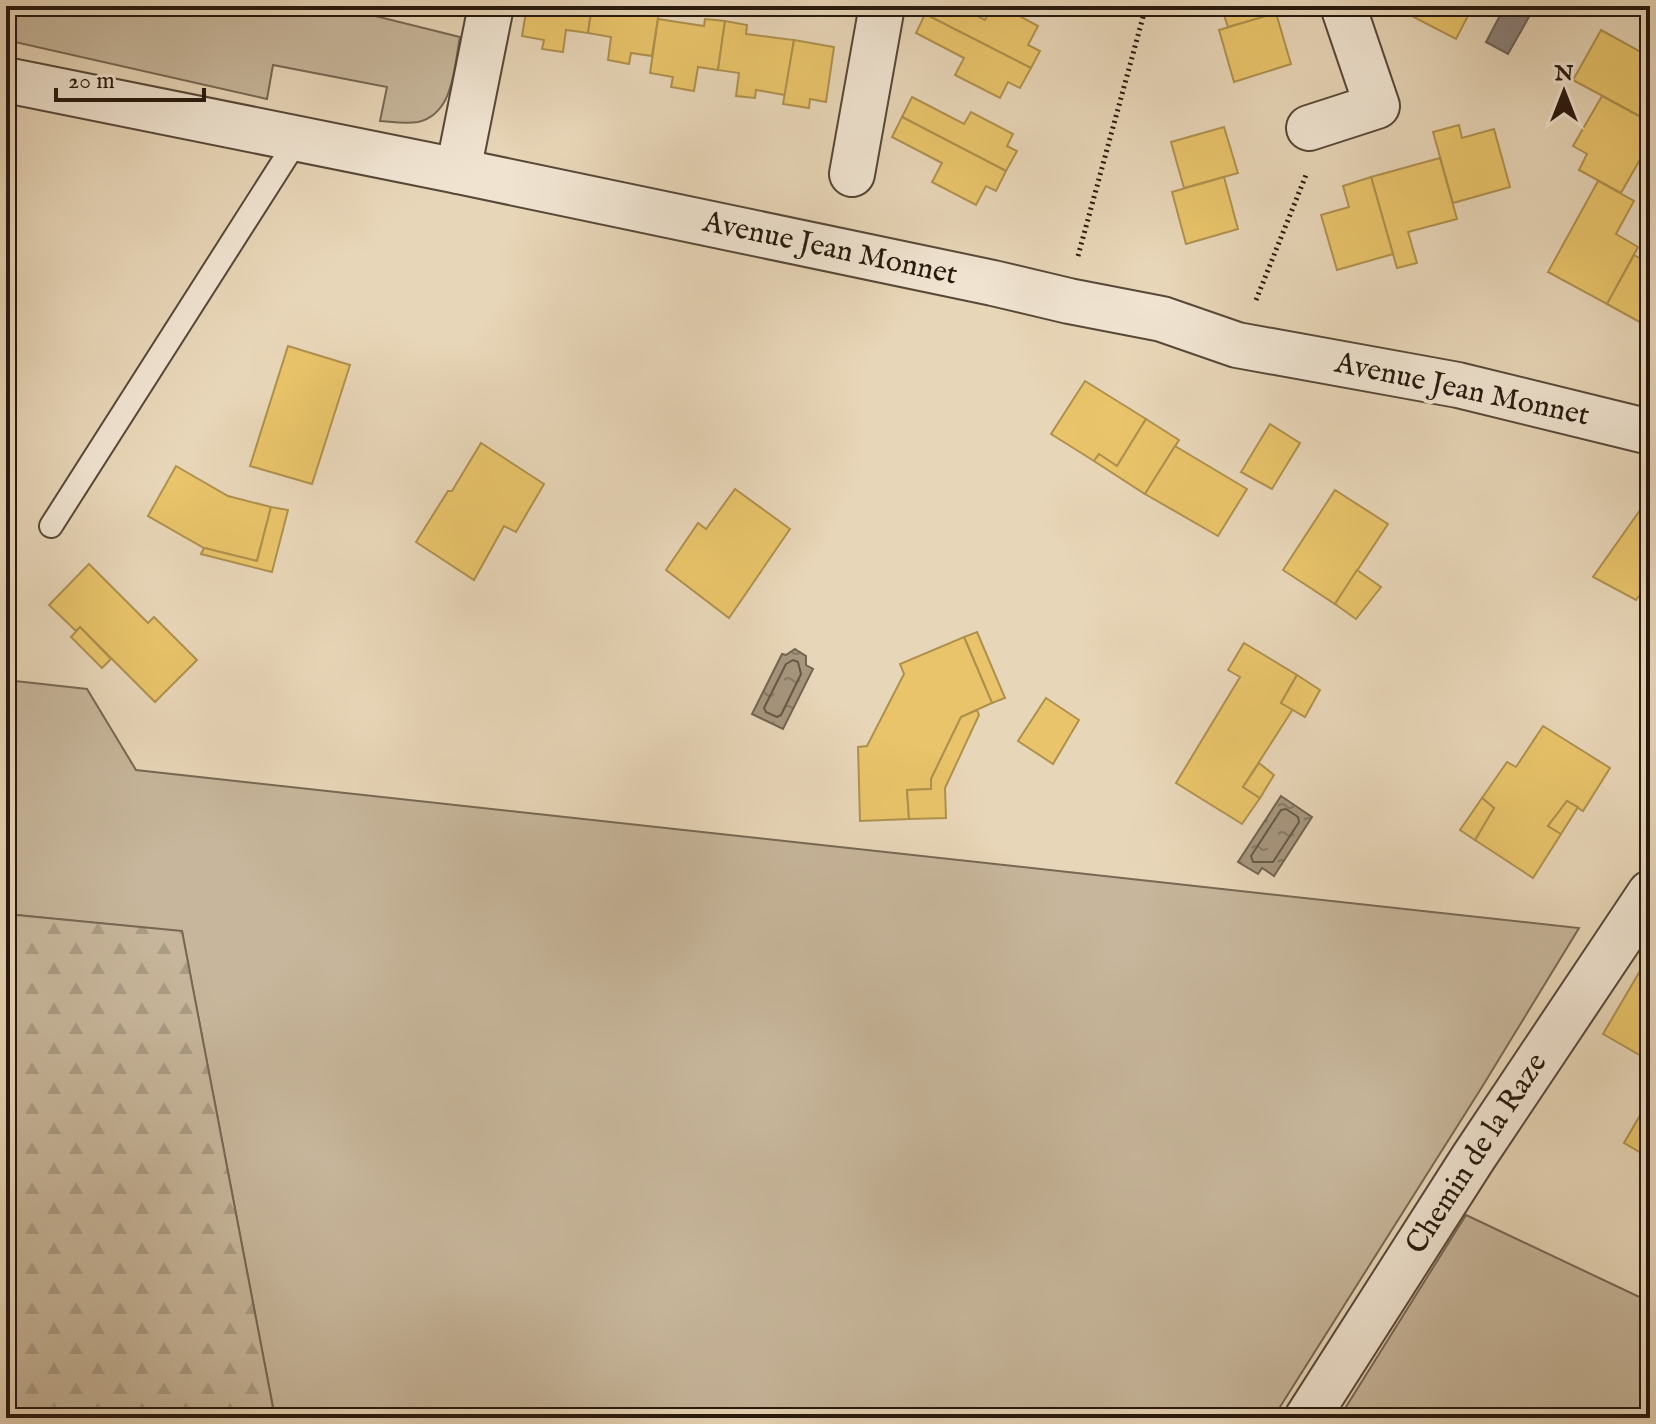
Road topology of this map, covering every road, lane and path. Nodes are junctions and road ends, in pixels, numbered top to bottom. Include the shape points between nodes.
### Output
1 (491, 6) edge
2 (882, 6) edge
3 (1146, 6) edge
4 (1343, 6) edge
5 (6, 80) edge
6 (1309, 128) joint
7 (297, 140) junction
8 (458, 171) junction
9 (852, 174) dead end
10 (1069, 301) junction
11 (1237, 345) junction
12 (1650, 432) edge
13 (51, 526) dead end
14 (1650, 893) edge
15 (1307, 1418) edge

1 - 8 street
2 - 9 street
3 - 10 path
4 - 6 street via 1377,106
5 - 7 street, Avenue Jean Monnet
6 - 11 path via 1306,176
7 - 8 street, Avenue Jean Monnet
7 - 13 lane
8 - 10 street, Avenue Jean Monnet
10 - 11 street, Avenue Jean Monnet via 1162,319
11 - 12 street, Avenue Jean Monnet via 1458,385
14 - 15 street, Chemin de la Raze

